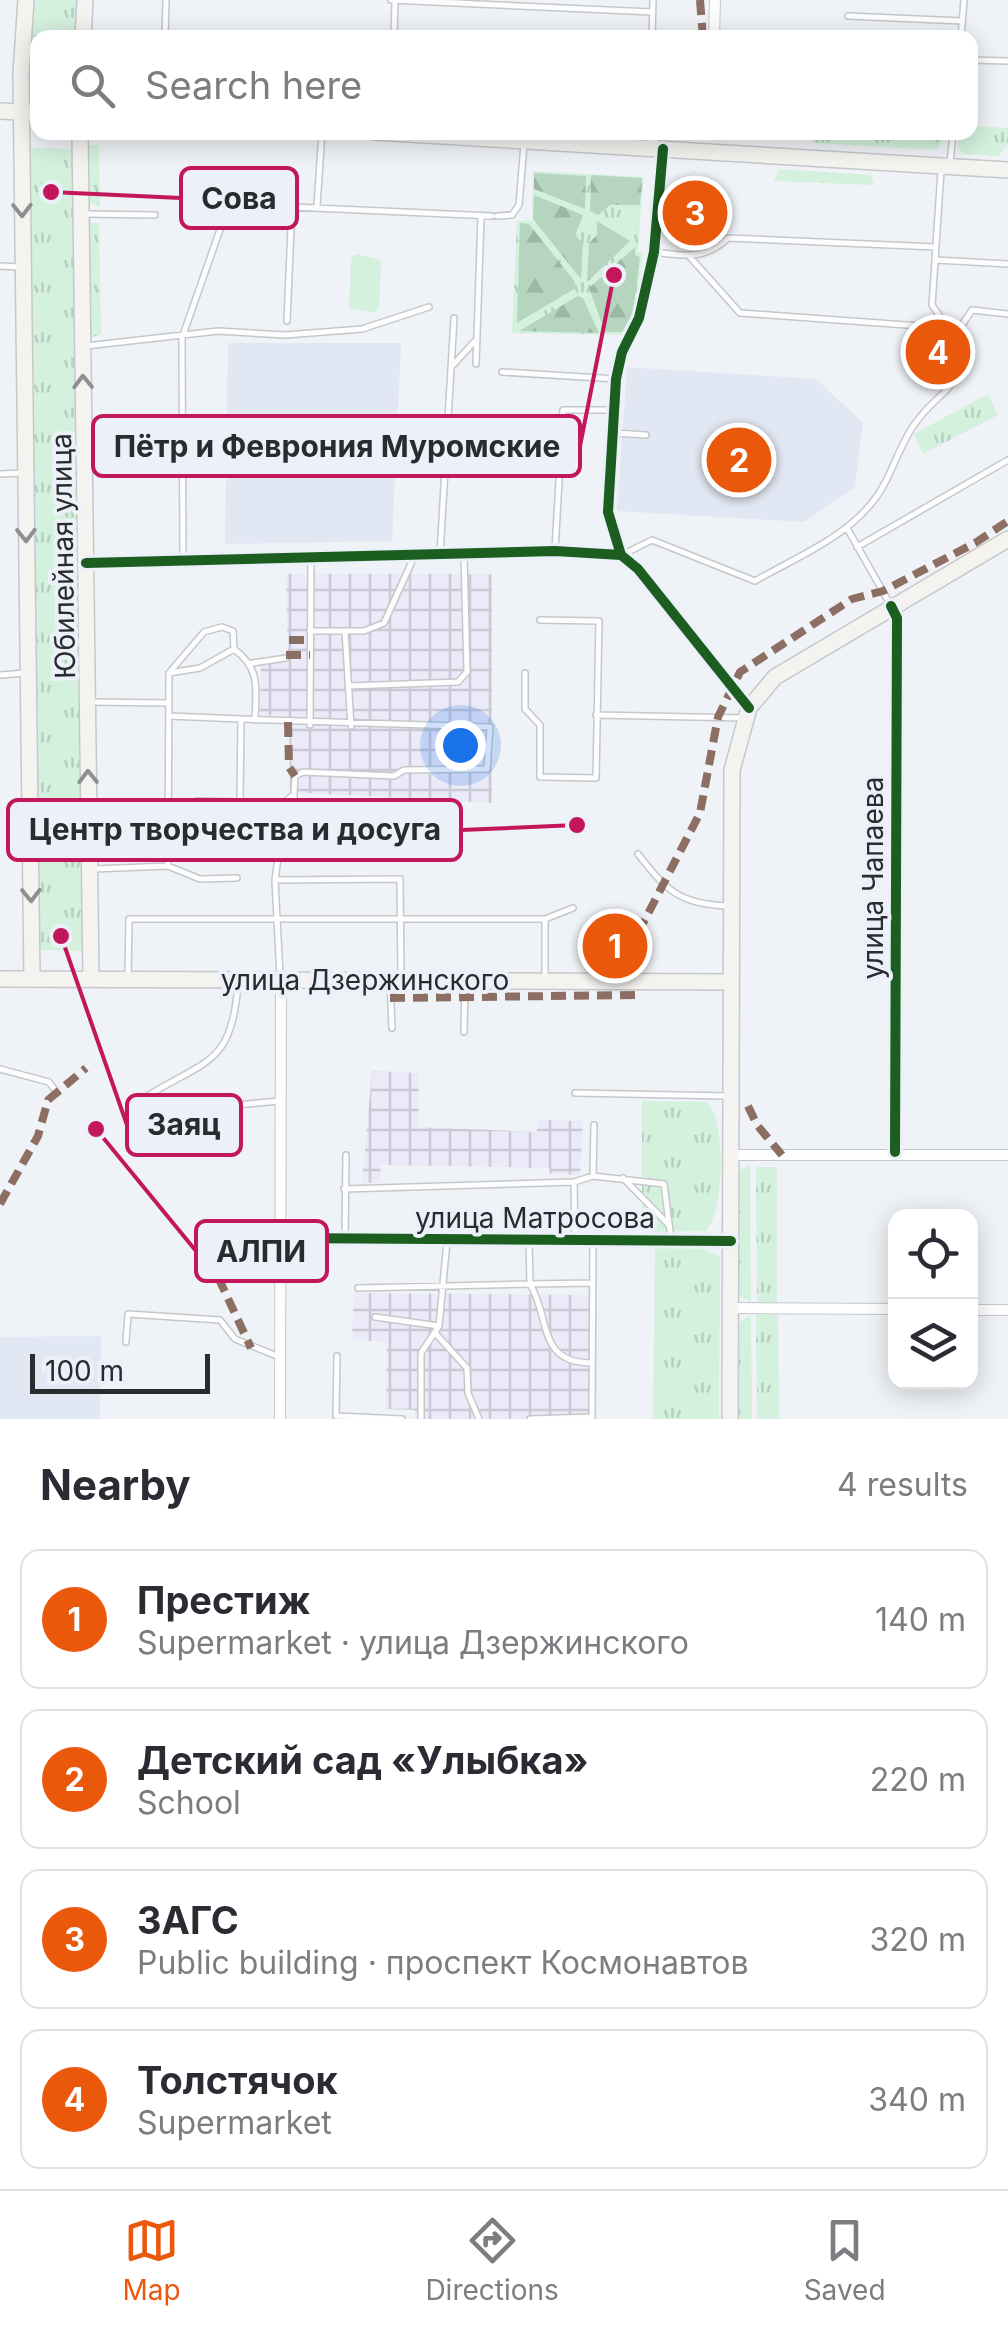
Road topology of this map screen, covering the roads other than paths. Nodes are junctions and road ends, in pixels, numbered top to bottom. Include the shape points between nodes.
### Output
1 (26, 0) edge
2 (85, 0) edge
3 (166, 0) edge
4 (394, 0) edge
5 (652, 0) edge
6 (716, 0) edge
7 (964, 0) edge
8 (652, 12) junction
9 (848, 16) dead end
10 (962, 22) junction
11 (83, 30) edge
12 (165, 30) edge
13 (394, 30) edge
14 (652, 30) edge
15 (714, 30) edge
16 (962, 30) edge
17 (978, 60) edge
18 (1008, 60) edge
19 (0, 111) edge
20 (29, 113) edge
21 (80, 140) edge
22 (321, 140) edge
23 (507, 140) edge
24 (951, 140) edge
25 (524, 141) junction
26 (656, 143) edge
27 (946, 166) junction
28 (1008, 170) edge
29 (292, 206) junction
30 (317, 206) junction
31 (82, 214) junction
32 (155, 215) dead end
33 (482, 216) junction
34 (936, 247) junction
35 (654, 252) junction
36 (690, 257) junction
37 (935, 260) junction
38 (1008, 264) edge
39 (0, 266) edge
40 (22, 267) junction
41 (429, 306) dead end
42 (1008, 314) edge
43 (454, 318) dead end
44 (287, 322) dead end
45 (948, 328) junction
46 (956, 334) junction
47 (182, 338) junction
48 (474, 341) junction
49 (83, 346) junction
50 (476, 364) dead end
51 (450, 367) junction
52 (502, 372) dead end
53 (616, 379) junction
54 (616, 410) junction
55 (615, 433) junction
56 (646, 435) dead end
57 (1008, 460) edge
58 (24, 473) junction
59 (0, 474) edge
60 (846, 528) junction
61 (1008, 540) edge
62 (857, 547) junction
63 (555, 551) junction
64 (464, 553) junction
65 (415, 554) junction
66 (440, 554) junction
67 (622, 555) junction
68 (311, 556) junction
69 (183, 560) junction
70 (86, 563) junction
71 (891, 606) junction
72 (540, 620) dead end
73 (310, 631) junction
74 (345, 631) junction
75 (234, 650) junction
76 (286, 658) dead end
77 (252, 663) junction
78 (29, 673) junction
79 (168, 673) junction
80 (525, 673) dead end
81 (0, 675) edge
82 (348, 686) junction
83 (87, 702) junction
84 (170, 703) junction
85 (746, 713) junction
86 (596, 715) junction
87 (169, 716) junction
88 (241, 719) junction
89 (256, 720) junction
90 (310, 724) junction
91 (351, 726) junction
92 (293, 795) junction
93 (197, 801) dead end
94 (240, 802) junction
95 (638, 854) dead end
96 (168, 866) junction
97 (88, 870) junction
98 (237, 878) dead end
99 (275, 880) junction
100 (731, 906) junction
101 (572, 908) dead end
102 (401, 919) junction
103 (545, 920) junction
104 (276, 922) junction
105 (0, 979) edge
106 (32, 979) junction
107 (91, 979) junction
108 (128, 979) junction
109 (238, 979) junction
110 (281, 979) junction
111 (396, 980) junction
112 (465, 980) junction
113 (545, 980) junction
114 (731, 982) junction
115 (392, 1028) dead end
116 (464, 1032) dead end
117 (0, 1070) edge
118 (57, 1093) dead end
119 (575, 1093) dead end
120 (730, 1096) junction
121 (144, 1098) dead end
122 (280, 1101) junction
123 (200, 1116) dead end
124 (594, 1125) dead end
125 (895, 1152) junction
126 (346, 1155) dead end
127 (730, 1155) junction
128 (1008, 1155) edge
129 (593, 1176) junction
130 (622, 1177) junction
131 (574, 1182) junction
132 (344, 1189) junction
133 (670, 1226) junction
134 (213, 1236) dead end
135 (280, 1238) junction
136 (575, 1240) junction
137 (592, 1240) junction
138 (345, 1241) junction
139 (447, 1241) junction
140 (529, 1241) junction
141 (671, 1241) junction
142 (731, 1242) junction
143 (593, 1283) junction
144 (530, 1284) junction
145 (443, 1286) junction
146 (358, 1288) dead end
147 (730, 1308) junction
148 (888, 1309) edge
149 (978, 1310) edge
150 (1008, 1310) edge
151 (376, 1317) dead end
152 (439, 1326) junction
153 (436, 1334) junction
154 (126, 1342) dead end
155 (338, 1356) dead end
156 (280, 1357) junction
157 (592, 1363) junction
158 (336, 1418) edge
159 (592, 1418) edge
160 (280, 1419) edge
161 (402, 1419) edge
162 (422, 1419) edge
163 (479, 1419) edge
164 (530, 1419) edge
165 (730, 1419) edge

1 - 20 main road, Юбилейная улица
2 - 11 main road
3 - 12 lane
4 - 8 lane
4 - 13 lane
5 - 8 lane
6 - 15 street
7 - 10 lane
8 - 14 lane
9 - 10 lane
10 - 16 lane
17 - 18 lane
19 - 20 main road
20 -> 40 main road, Юбилейная улица
21 - 31 main road, Юбилейная улица
22 - 30 lane
23 - 25 main road
24 - 27 lane
25 - 26 main road
25 - 33 lane via 520,205 512,215
26 - 27 main road
26 - 35 street
27 - 28 main road
27 - 34 lane
29 - 30 lane
29 - 44 lane
29 - 47 lane via 229,204
30 - 33 lane
31 - 32 lane
31 - 49 main road, Юбилейная улица
33 - 48 lane
34 - 36 lane via 728,238 715,251
34 - 37 lane
35 - 36 lane
35 - 53 street via 640,318
36 - 45 lane via 740,313
37 - 38 lane
37 - 45 lane via 932,305
39 - 40 lane
40 - 58 main road, Юбилейная улица
41 - 47 lane via 362,329 218,331
42 - 46 lane via 972,310
43 - 51 lane
45 - 46 lane
46 - 60 lane via 956,377 915,423 872,504
47 - 49 lane
47 - 69 lane
48 - 50 lane
48 - 51 lane
70 -> 49 main road, Юбилейная улица
51 - 66 lane
52 - 53 lane
53 - 54 street
54 - 55 street
54 - 63 lane via 563,410
55 - 56 lane
55 - 67 street via 608,512
57 - 62 lane
58 - 59 lane
58 -> 78 main road, Юбилейная улица
60 - 62 lane
60 - 67 lane via 755,581 652,540
61 - 71 main road
62 - 71 lane
63 - 64 street
63 - 67 street
64 - 66 street
64 - 82 lane via 467,672 458,682
65 - 66 street
65 - 68 street
65 - 74 lane via 384,623
67 - 85 street
68 - 69 street
68 - 73 lane
69 - 70 street
70 - 83 main road, Юбилейная улица
71 - 85 main road via 775,677
71 - 125 street, улица Чапаева via 897,618
72 - 86 lane via 599,621
73 - 74 lane
73 - 90 lane
74 - 82 lane
75 - 77 lane
75 - 79 lane via 200,668
75 - 79 lane via 232,631 204,632
76 - 77 lane
77 - 89 lane
78 - 81 lane
78 -> 106 main road, Юбилейная улица
79 - 84 lane
80 - 86 lane via 526,709 540,726 540,777 596,778
82 - 91 lane
83 - 84 lane
97 -> 83 main road, Юбилейная улица
84 - 87 lane
85 - 86 lane
85 - 100 main road via 732,770
87 - 88 lane
87 - 96 lane
88 - 89 lane
88 - 94 lane
89 - 90 lane
90 - 91 lane
91 - 92 lane via 490,728 490,762 487,769 404,770 394,776 303,772 295,776
92 - 94 lane via 285,802
92 - 99 lane via 292,831
93 - 94 lane
95 - 100 lane via 664,887 693,905
96 - 97 lane
96 - 98 lane via 200,879
97 - 107 main road, Юбилейная улица
99 - 102 lane via 400,879
99 - 104 lane
100 - 114 main road
101 - 103 lane
102 - 103 lane
102 - 104 lane
102 - 111 lane
103 - 113 lane
104 - 108 lane via 129,919
104 - 110 lane
105 - 106 main road, улица Дзержинского
106 - 107 main road, улица Дзержинского
107 - 108 main road, улица Дзержинского
108 - 109 main road, улица Дзержинского
109 - 110 main road, улица Дзержинского
109 - 121 lane via 229,1040 195,1070
110 - 111 main road, улица Дзержинского
110 - 122 street
111 - 112 main road, улица Дзержинского
111 - 115 lane
112 - 113 main road, улица Дзержинского
112 - 116 lane
113 - 114 main road, улица Дзержинского
114 - 120 main road
117 - 118 lane via 49,1082
119 - 120 lane
120 - 127 main road
122 - 123 lane via 224,1106
122 - 135 street
124 - 129 lane
125 - 127 street
125 - 128 street
126 - 132 lane
127 - 142 main road
129 - 130 lane
129 - 131 lane
130 - 133 lane
130 - 133 lane via 664,1184
131 - 132 lane
131 - 136 lane
132 - 138 lane
133 - 141 lane
134 - 135 lane
135 - 138 street, улица Матросова
135 - 156 street
136 - 137 street, улица Матросова
136 - 140 street, улица Матросова
137 - 141 street, улица Матросова
137 - 143 lane
138 - 139 street, улица Матросова
139 - 140 street, улица Матросова
139 - 145 lane
140 - 144 lane
141 - 142 street, улица Матросова
142 - 147 main road
143 - 144 lane
143 - 157 lane
144 - 145 lane
144 - 157 lane via 543,1306 549,1344 561,1356
145 - 146 lane
145 - 152 lane
147 - 148 street
147 - 165 main road
149 - 150 street
151 - 152 lane
152 - 153 lane
153 - 162 lane via 421,1353
153 - 163 lane via 467,1368
154 - 156 lane via 128,1314 220,1320 235,1339
155 - 158 lane
156 - 160 street
157 - 159 lane
158 - 161 lane
159 - 164 lane

